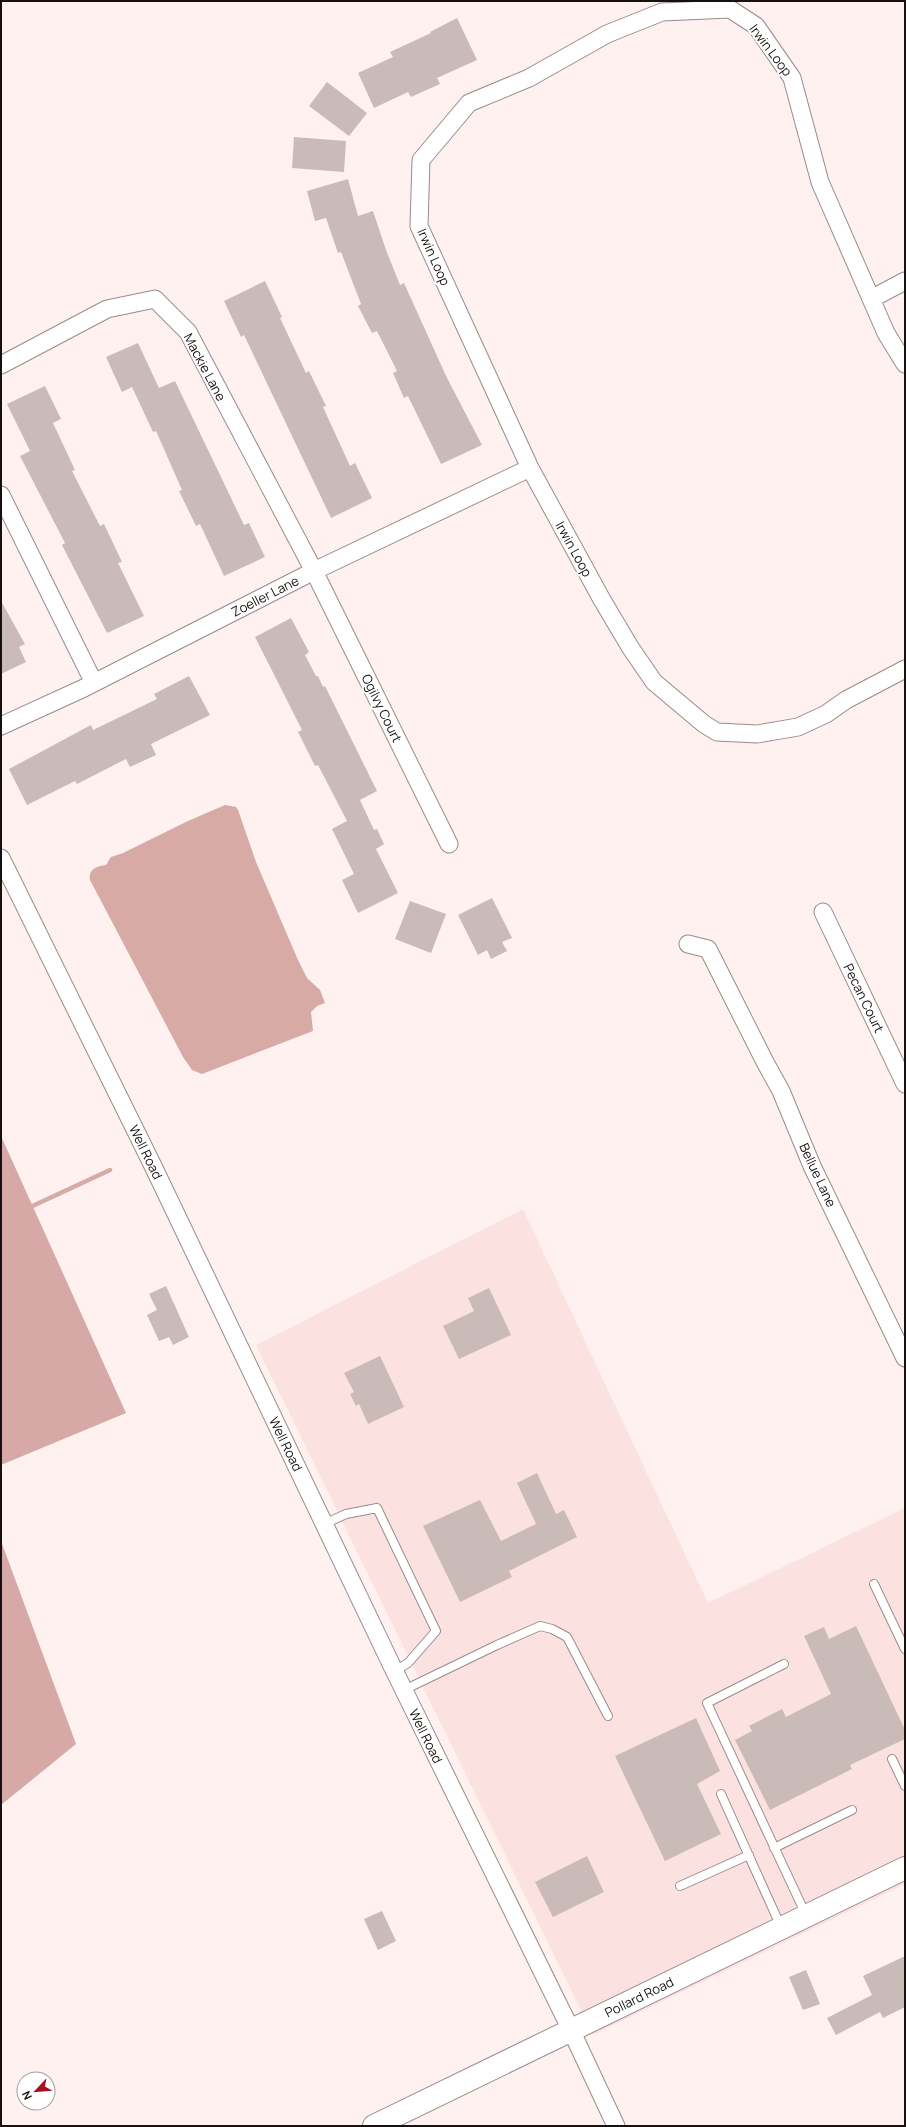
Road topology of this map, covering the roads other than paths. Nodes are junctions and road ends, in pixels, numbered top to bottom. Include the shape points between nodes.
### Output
1 (905, 281) edge
2 (871, 299) junction
3 (905, 364) edge
4 (1, 365) edge
5 (530, 468) junction
6 (1, 495) edge
7 (314, 571) junction
8 (905, 669) edge
9 (94, 683) junction
10 (1, 726) edge
11 (449, 844) dead end
12 (1, 858) edge
13 (823, 912) dead end
14 (688, 944) dead end
15 (905, 1084) edge
16 (905, 1358) edge
17 (324, 1524) junction
18 (874, 1584) dead end
19 (905, 1649) edge
20 (784, 1664) dead end
21 (394, 1671) junction
22 (404, 1690) junction
23 (608, 1716) dead end
24 (892, 1759) dead end
25 (905, 1786) edge
26 (721, 1794) dead end
27 (852, 1810) dead end
28 (774, 1848) junction
29 (749, 1855) junction
30 (905, 1868) edge
31 (680, 1886) dead end
32 (806, 1916) junction
33 (782, 1928) junction
34 (571, 2030) junction
35 (374, 2126) edge
36 (616, 2126) edge

1 - 2 street
2 - 3 street, Irwin Loop via 886,333
2 - 5 street, Irwin Loop via 820,182 792,78 756,26 730,9 662,12 607,34 529,78 469,103 421,160 419,226
4 - 7 street, Mackie Lane via 107,308 155,299 188,332
5 - 7 street, Zoeller Lane
5 - 8 street, Irwin Loop via 601,598 654,682 717,732 756,734 798,727
6 - 9 street
7 - 9 street, Zoeller Lane
7 - 11 street, Ogilvy Court
9 - 10 street, Zoeller Lane
12 - 17 street, Well Road via 154,1168
13 - 15 street, Pecan Court
14 - 16 street, Bellue Lane via 708,949 781,1091 812,1166
17 - 21 street, Well Road
17 - 21 lane via 346,1514 377,1508 436,1631 408,1664
18 - 19 lane
20 - 28 lane via 707,1703
21 - 22 street, Well Road
22 - 23 lane via 540,1626 567,1637
22 - 34 street, Well Road
24 - 25 lane
26 - 29 lane
27 - 28 lane
28 - 32 lane
29 - 31 lane
29 - 33 lane
30 - 32 street, Pollard Road
32 - 33 street, Pollard Road
33 - 34 street, Pollard Road
34 - 35 street, Pollard Road
34 - 36 street, Well Road

